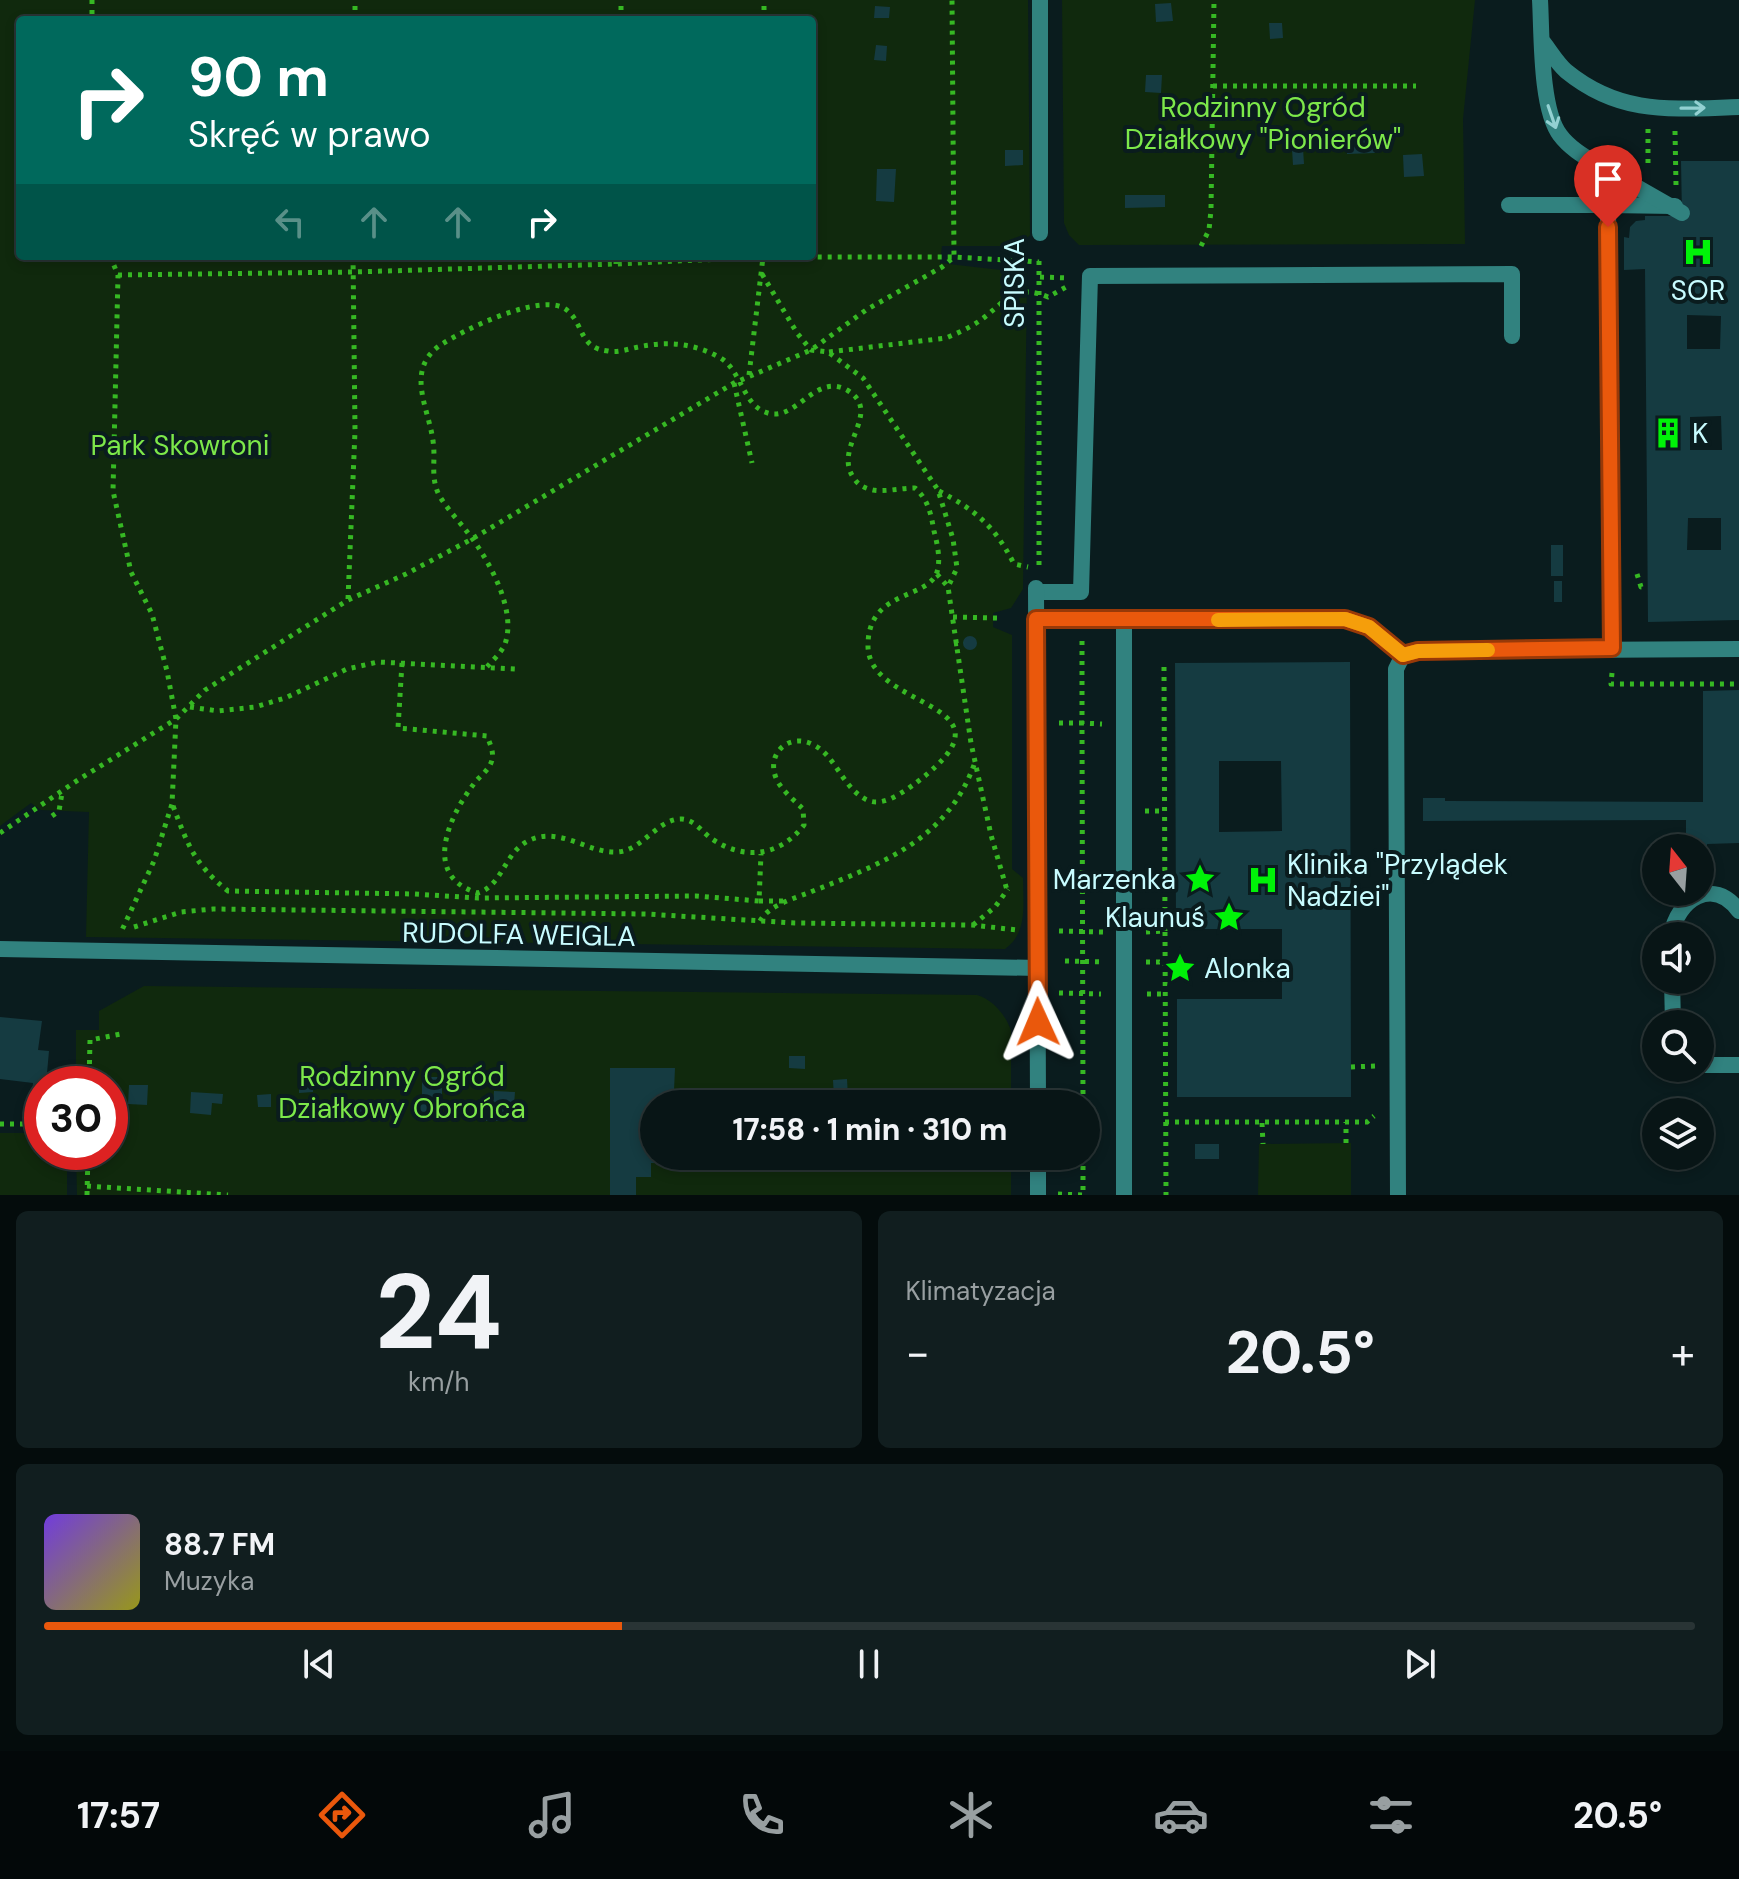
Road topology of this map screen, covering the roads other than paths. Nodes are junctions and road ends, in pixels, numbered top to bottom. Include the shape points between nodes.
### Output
1 (1040, 0) edge
2 (1540, 0) edge
3 (1543, 42) junction
4 (1739, 107) edge
5 (1509, 205) dead end
6 (1608, 205) junction
7 (1040, 233) road end
8 (1512, 336) dead end
9 (1036, 619) junction
10 (1124, 620) junction
11 (1612, 648) junction
12 (1739, 649) edge
13 (1403, 655) junction
14 (1739, 911) edge
15 (1675, 922) edge
16 (0, 949) edge
17 (1038, 968) junction
18 (1714, 1065) edge
19 (1739, 1065) edge
20 (1038, 1090) edge
21 (1038, 1170) edge
22 (1038, 1195) edge
23 (1124, 1195) edge
24 (1398, 1195) edge

1 - 7 street, SPISKA
2 - 3 street
3 -> 4 street via 1564,69 1606,98 1647,107
3 -> 6 street, bridge via 1546,97 1559,134 1576,151 1648,196 1682,209
5 - 6 street
6 - 11 street
8 - 9 street via 1512,274 1090,276 1081,592 1036,590
9 - 10 street
9 - 17 street
10 - 13 street via 1345,619 1369,627
10 - 23 street
11 - 12 street
11 - 13 street
13 - 24 street via 1396,669
14 - 15 street via 1721,896 1706,894 1687,900
16 - 17 street, RUDOLFA WEIGLA
17 - 20 street
18 - 19 street
21 - 22 street

